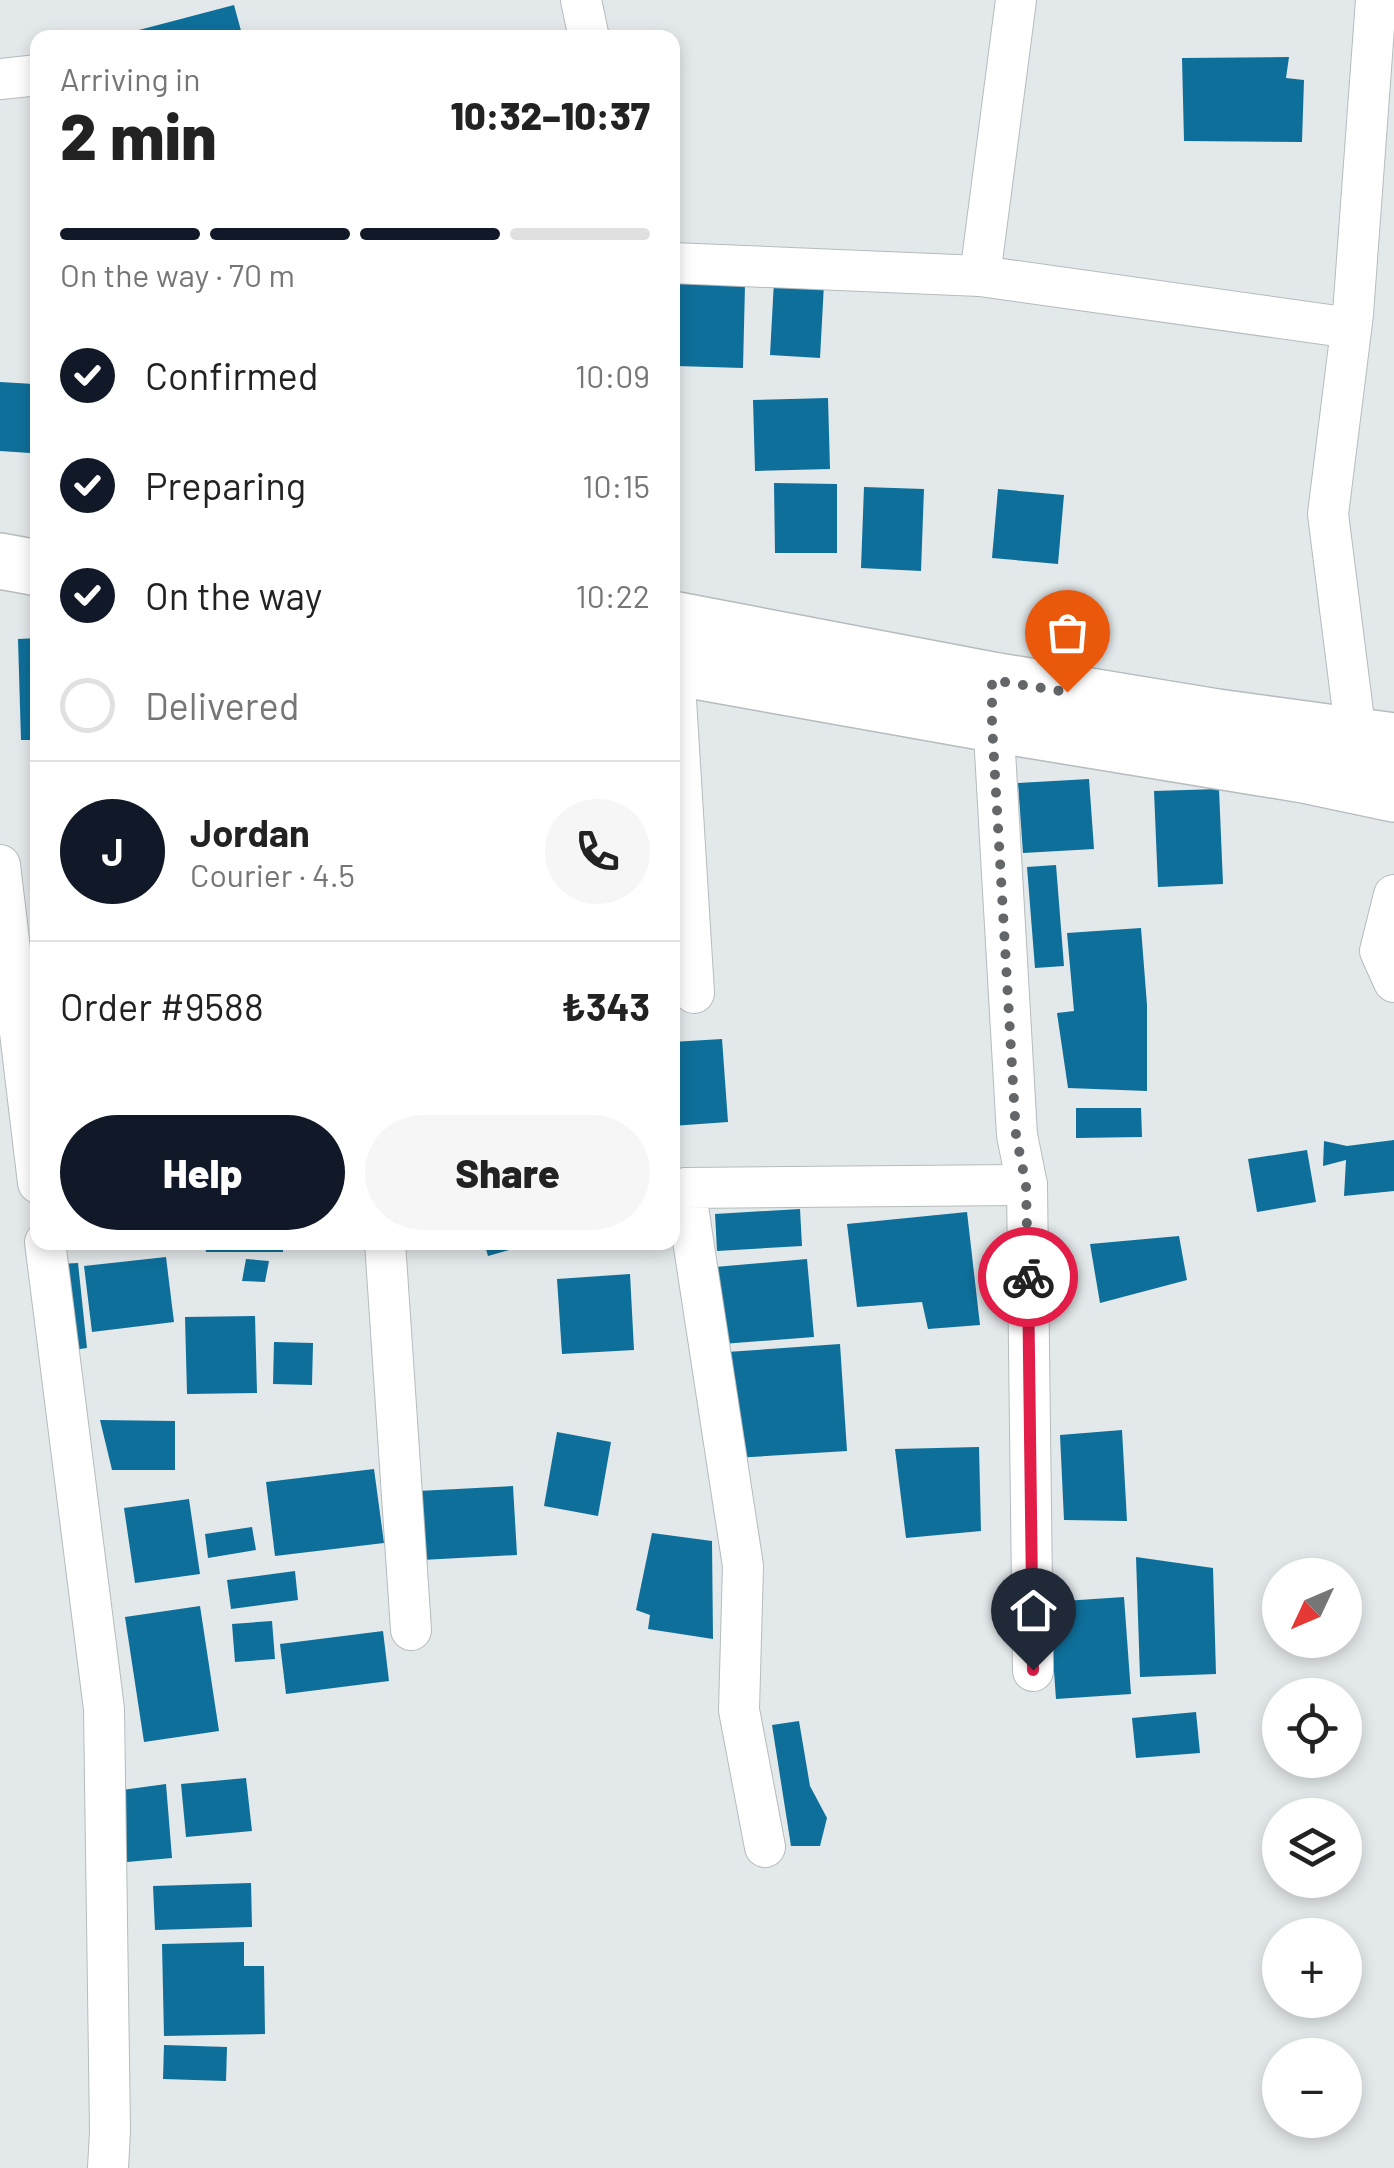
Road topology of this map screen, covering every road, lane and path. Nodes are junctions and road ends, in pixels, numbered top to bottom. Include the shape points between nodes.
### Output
1 (582, 0) edge
2 (1016, 0) edge
3 (1381, 23) edge
4 (588, 30) edge
5 (30, 77) edge
6 (0, 79) edge
7 (680, 263) edge
8 (980, 276) junction
9 (1351, 328) junction
10 (0, 526) edge
11 (30, 531) edge
12 (0, 562) edge
13 (30, 567) edge
14 (680, 636) edge
15 (992, 702) junction
16 (1375, 738) edge
17 (680, 754) edge
18 (1394, 794) edge
19 (0, 869) edge
20 (1394, 895) edge
21 (1394, 982) edge
22 (694, 993) dead end
23 (30, 1065) edge
24 (1026, 1185) junction
25 (46, 1250) edge
26 (386, 1250) edge
27 (411, 1630) dead end
28 (1033, 1670) dead end
29 (765, 1847) dead end
30 (108, 2168) edge

1 - 4 street
2 - 8 street
3 - 9 street
5 - 6 street
7 - 8 street
8 - 9 street
9 - 16 street via 1328,514
10 - 11 highway
12 - 13 highway
14 - 15 highway
15 - 16 highway via 1217,717
15 - 18 highway
15 - 24 street via 1016,1135
17 - 22 street
19 - 23 street
20 - 21 street via 1380,951
24 - 28 street
24 - 29 street via 685,1188 743,1566 739,1710
25 - 30 street via 104,1709
26 - 27 street

